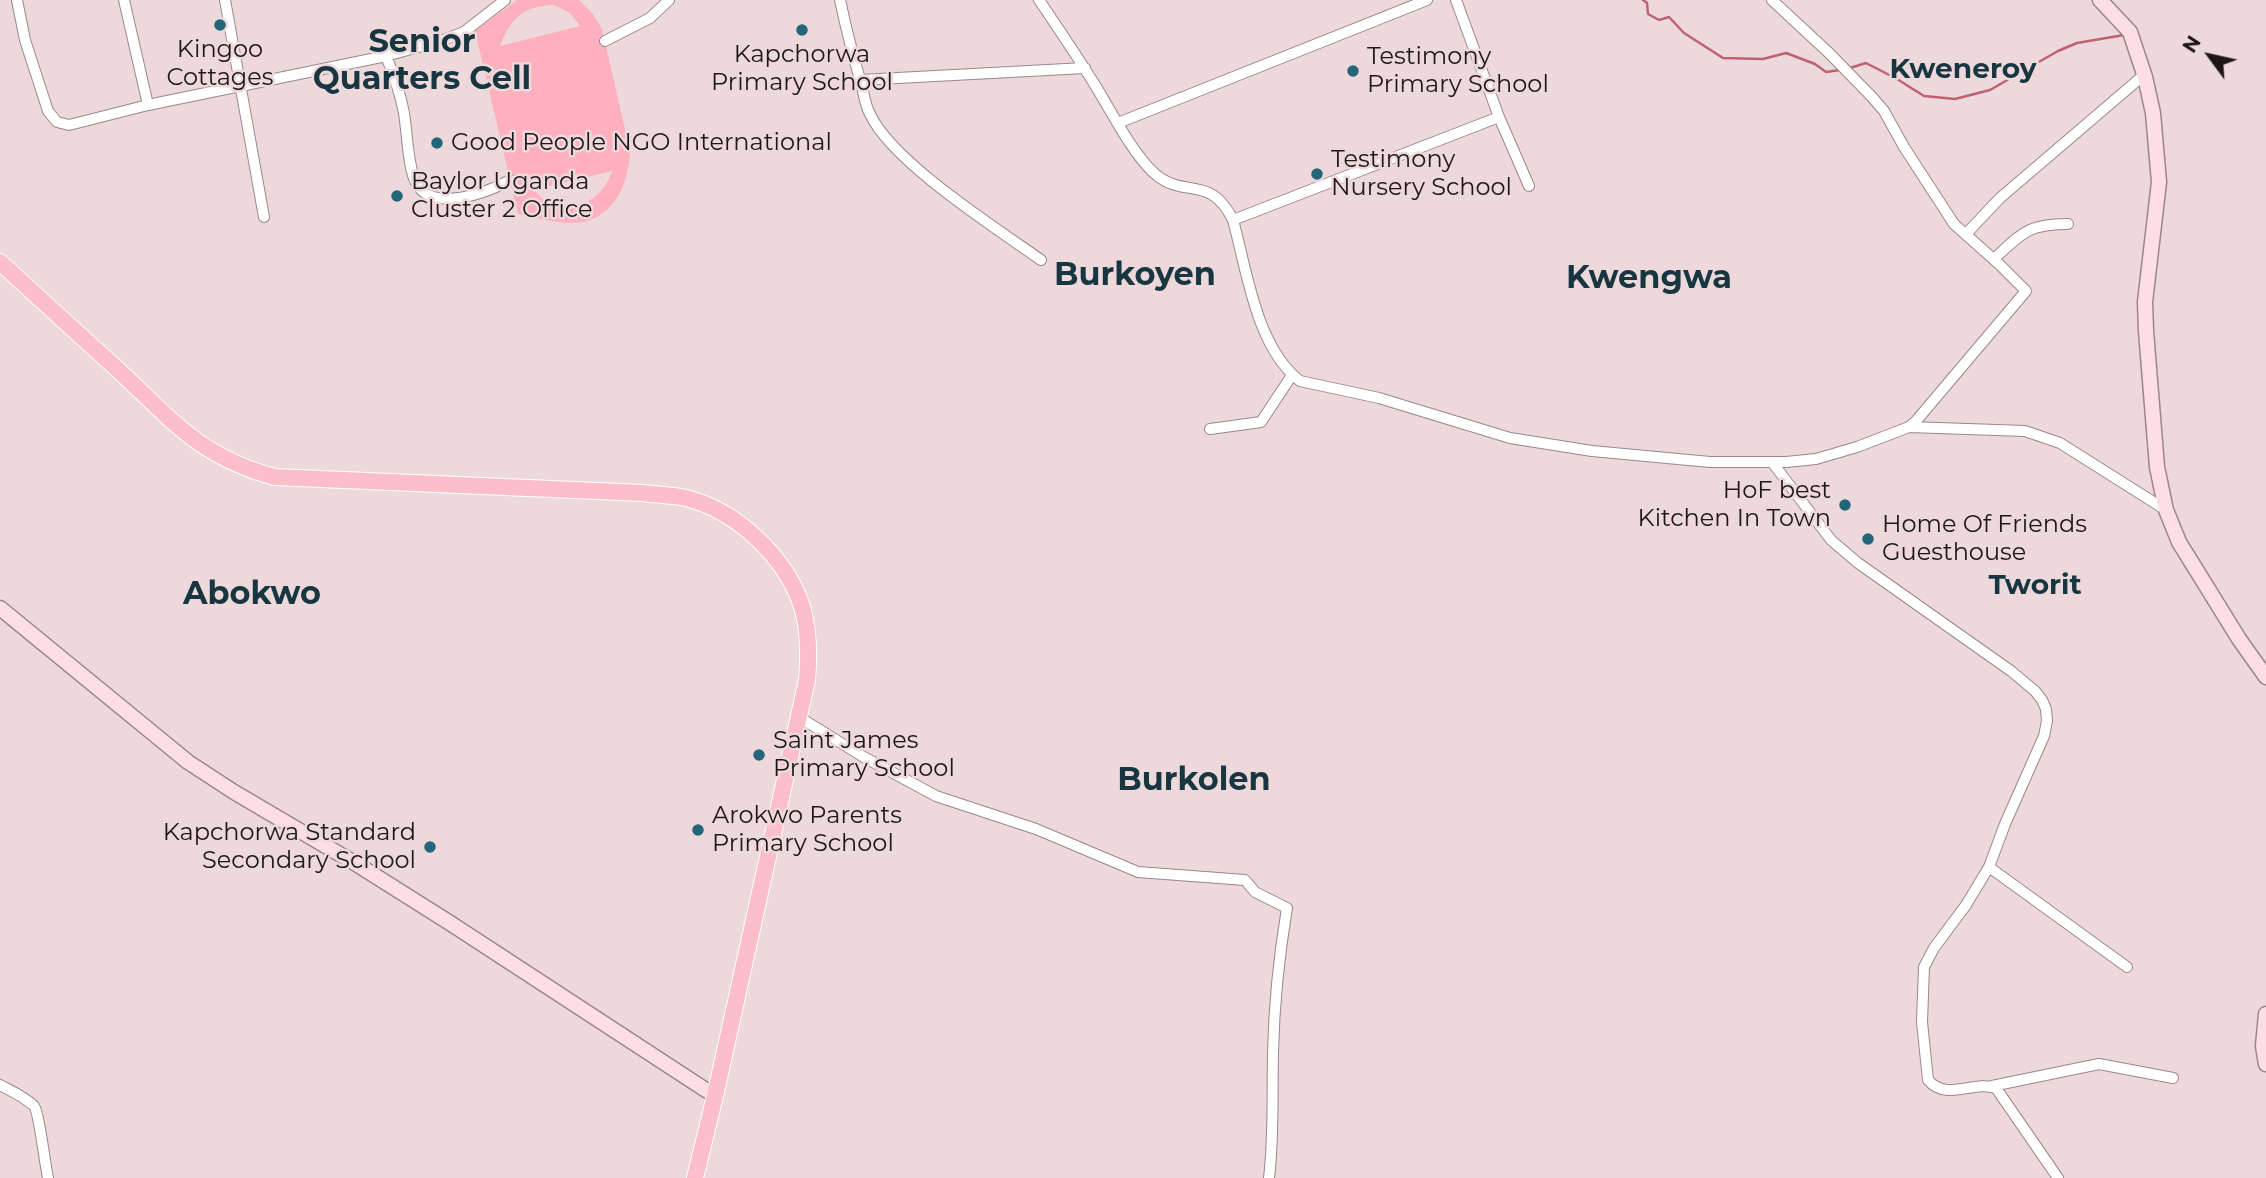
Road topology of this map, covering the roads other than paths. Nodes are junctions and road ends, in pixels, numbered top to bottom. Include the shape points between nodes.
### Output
1 (17, 0) edge
2 (124, 0) edge
3 (225, 0) edge
4 (505, 0) edge
5 (669, 0) edge
6 (840, 0) edge
7 (1427, 0) edge
8 (1457, 0) edge
9 (1772, 0) edge
10 (2100, 0) edge
11 (1043, 1) edge
12 (605, 41) dead end
13 (386, 56) junction
14 (1085, 68) junction
15 (2145, 74) junction
16 (860, 80) junction
17 (242, 86) junction
18 (148, 105) junction
19 (1499, 117) junction
20 (1118, 123) junction
21 (510, 180) dead end
22 (1530, 186) dead end
23 (264, 217) dead end
24 (1233, 220) junction
25 (2068, 224) dead end
26 (1966, 234) junction
27 (1994, 259) junction
28 (1041, 260) dead end
29 (0, 262) edge
30 (1292, 375) junction
31 (1909, 426) junction
32 (1210, 429) dead end
33 (1772, 462) junction
34 (2165, 510) junction
35 (0, 608) edge
36 (2266, 677) edge
37 (799, 717) junction
38 (1989, 867) junction
39 (2127, 967) dead end
40 (2266, 1014) edge
41 (2266, 1064) edge
42 (2173, 1078) dead end
43 (0, 1085) edge
44 (1991, 1086) junction
45 (715, 1096) junction
46 (48, 1178) edge
47 (695, 1178) edge
48 (1269, 1178) edge
49 (2058, 1178) edge

1 - 18 street via 51,118 69,125
2 - 18 street
3 - 17 street
4 - 13 street via 456,36
5 - 12 street via 650,18
6 - 16 street
7 - 20 street
8 - 19 street
9 - 26 street via 1884,111 1954,224
10 - 15 street via 2130,32
11 - 14 street
13 - 17 street
13 - 21 street via 398,83 416,183 430,196 447,199 494,190
14 - 16 street
14 - 20 street
15 - 26 street via 2000,198
15 - 34 street via 2159,182 2146,331
16 - 28 street via 869,113 889,141 923,173
17 - 18 street
17 - 23 street
19 - 22 street
19 - 24 street
20 - 24 street via 1154,173 1174,185 1212,193
24 - 30 street via 1261,324
25 - 27 street via 2043,224 2023,232
26 - 27 street
27 - 31 street via 2026,291
29 - 37 main road via 182,431 246,470 275,477 643,493 687,499 720,512 747,530 794,586 809,654
30 - 32 street via 1261,422
30 - 33 street via 1307,384 1379,398 1510,438 1592,452
31 - 33 street via 1816,459
31 - 34 street via 2025,431 2041,436 2060,443
33 - 38 street via 1830,540 2011,671 2042,700 2047,721 2044,736
34 - 36 street via 2179,542
35 - 45 street via 188,762 358,864
37 - 45 main road
37 - 48 street via 936,796 1037,828 1138,872 1245,880 1255,892 1287,908 1279,957
38 - 39 street
38 - 44 street via 1924,967 1922,1022 1928,1080 1934,1087 1942,1091
40 - 41 street
42 - 44 street via 2099,1064
43 - 46 street via 37,1110
44 - 49 street
45 - 47 main road

